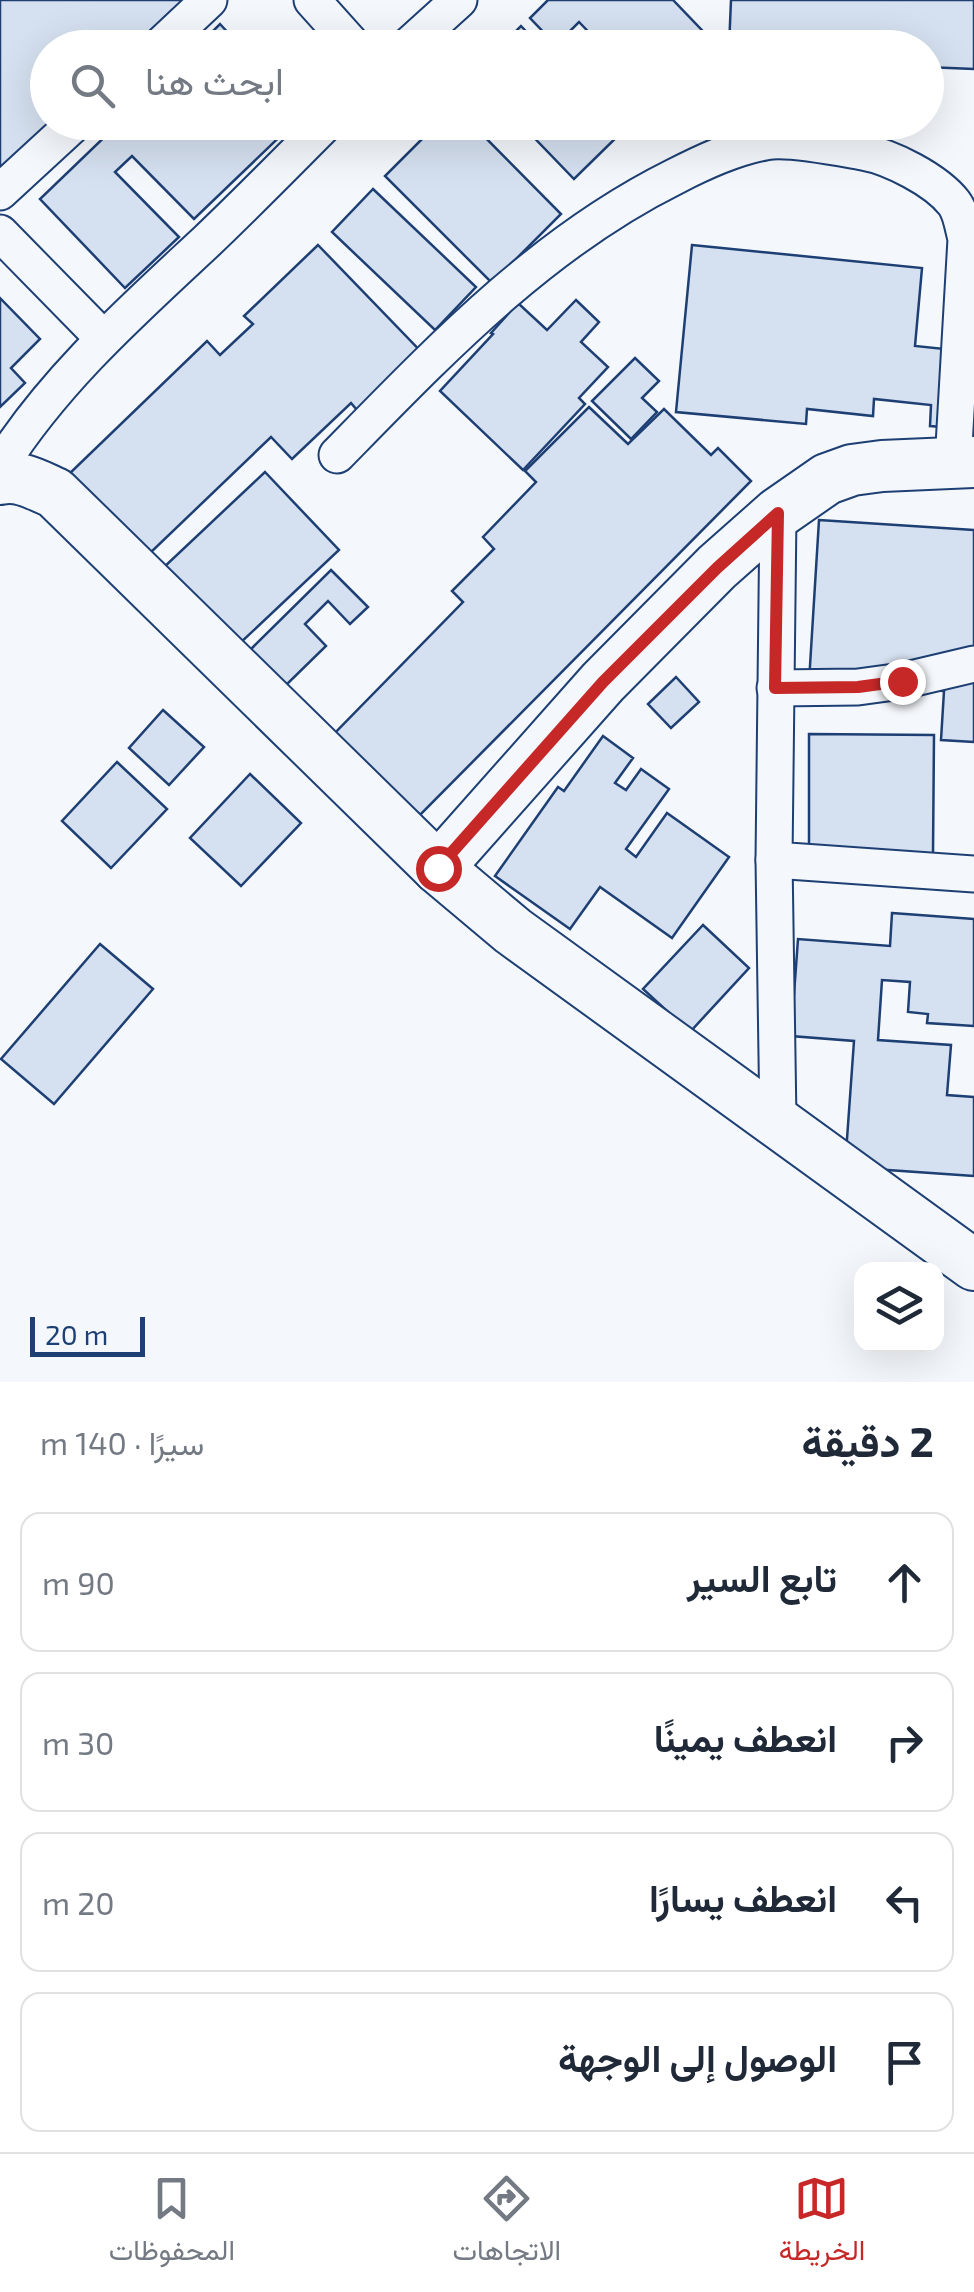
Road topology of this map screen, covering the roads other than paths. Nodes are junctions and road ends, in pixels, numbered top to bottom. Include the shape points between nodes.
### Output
1 (210, 0) edge
2 (312, 0) edge
3 (460, 0) edge
4 (178, 30) edge
5 (338, 30) edge
6 (426, 30) edge
7 (56, 140) edge
8 (309, 140) edge
9 (0, 192) edge
10 (0, 233) edge
11 (103, 338) junction
12 (337, 456) dead end
13 (964, 462) edge
14 (0, 466) edge
15 (0, 479) edge
16 (778, 513) junction
17 (974, 664) edge
18 (775, 688) junction
19 (774, 860) junction
20 (438, 868) junction
21 (974, 874) edge
22 (778, 1121) junction
23 (974, 1265) edge

1 - 4 street
2 - 5 street
3 - 6 street
7 - 9 street
8 - 11 street
10 - 11 street
11 - 14 street
12 - 13 street via 444,345 568,241 663,182 769,140 875,154 922,175 955,204 966,238
13 - 16 street via 852,470
15 - 20 street via 55,493
16 - 18 street
16 - 20 street via 603,682
17 - 18 street via 872,685
18 - 19 street
19 - 21 street
19 - 22 street
20 - 22 street
22 - 23 street

